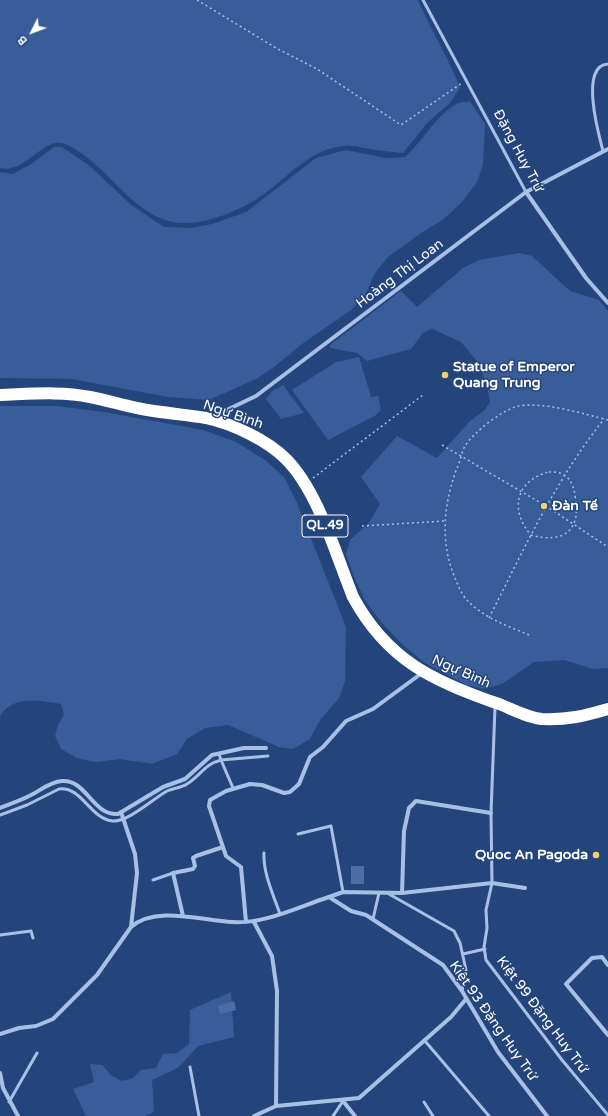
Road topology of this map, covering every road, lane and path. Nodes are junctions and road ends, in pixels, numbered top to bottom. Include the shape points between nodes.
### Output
1 (197, 0) edge
2 (423, 0) edge
3 (608, 64) edge
4 (467, 80) junction
5 (608, 149) edge
6 (603, 151) junction
7 (526, 192) junction
8 (608, 303) edge
9 (0, 395) edge
10 (423, 395) dead end
11 (208, 419) junction
12 (604, 419) junction
13 (608, 420) edge
14 (442, 445) dead end
15 (462, 456) junction
16 (564, 475) junction
17 (304, 484) junction
18 (521, 491) junction
19 (546, 506) junction
20 (445, 521) junction
21 (574, 525) junction
22 (362, 526) dead end
23 (531, 535) junction
24 (608, 547) edge
25 (489, 618) junction
26 (529, 635) dead end
27 (424, 672) junction
28 (495, 703) junction
29 (608, 709) edge
30 (266, 748) dead end
31 (218, 753) junction
32 (268, 756) dead end
33 (221, 760) junction
34 (233, 788) junction
35 (0, 808) edge
36 (491, 813) junction
37 (122, 815) junction
38 (0, 816) edge
39 (298, 834) dead end
40 (223, 847) junction
41 (264, 853) dead end
42 (173, 873) junction
43 (153, 880) dead end
44 (492, 883) junction
45 (524, 888) dead end
46 (343, 892) junction
47 (379, 893) junction
48 (402, 893) junction
49 (389, 894) junction
50 (329, 897) junction
51 (280, 914) junction
52 (183, 916) junction
53 (373, 920) junction
54 (246, 922) junction
55 (254, 922) junction
56 (131, 927) junction
57 (0, 935) edge
58 (33, 938) dead end
59 (484, 949) junction
60 (463, 954) junction
61 (608, 965) edge
62 (462, 991) junction
63 (466, 999) junction
64 (0, 1034) edge
65 (608, 1035) edge
66 (425, 1040) junction
67 (37, 1054) dead end
68 (190, 1067) dead end
69 (0, 1073) edge
70 (1, 1087) edge
71 (343, 1101) junction
72 (9, 1102) junction
73 (424, 1102) dead end
74 (276, 1106) junction
75 (18, 1116) edge
76 (199, 1116) edge
77 (254, 1116) edge
78 (333, 1116) edge
79 (355, 1116) edge
80 (433, 1116) edge
81 (489, 1116) edge
82 (547, 1116) edge
83 (608, 1116) edge

1 - 4 path via 316,69 401,124
2 - 4 lane, Đặng Huy Trứ
3 - 6 lane via 599,70 592,93
4 - 7 lane, Đặng Huy Trứ
5 - 6 street, Hoàng Thị Loan
6 - 7 street, Hoàng Thị Loan
7 - 8 street, Đặng Huy Trứ via 586,278
7 - 11 street, Hoàng Thị Loan via 256,396
9 - 11 highway, Ngự Bình / QL.49 via 59,393
10 - 17 path
11 - 17 highway, Ngự Bình / QL.49 via 266,442 286,459
12 - 13 path
12 - 15 path via 556,408 517,407 493,419 465,446
12 - 16 path
14 - 15 path
15 - 18 path
15 - 20 path via 450,486
16 - 18 path via 549,472 538,475
16 - 19 path
16 - 21 path via 572,483 575,494 577,517
17 - 27 highway, Ngự Bình / QL.49 via 319,512 360,610 391,648
18 - 19 path
18 - 23 path via 518,506 520,519
19 - 21 path
19 - 23 path
20 - 22 path
20 - 25 path via 446,552 457,583 467,601
21 - 23 path via 555,539
21 - 24 path
23 - 25 path
25 - 26 path
27 - 28 highway, Ngự Bình / QL.49 via 461,692
27 - 34 street via 373,709 346,721 310,757 299,784 290,792 278,792 262,785 250,784
28 - 29 highway, Ngự Bình / QL.49 via 540,719 572,719
28 - 36 lane, Kiệt 99 Đặng Huy Trứ
30 - 31 street via 244,748
31 - 33 lane
31 - 37 street via 207,758 185,779 163,787
32 - 33 lane
33 - 34 lane
33 - 37 lane via 206,766 186,785 168,791
34 - 40 street via 210,800 209,803
35 - 37 street via 63,781 76,785 104,811
36 - 44 lane, Kiệt 99 Đặng Huy Trứ
36 - 48 street via 416,801 409,808 404,831
37 - 38 lane via 112,821 102,818 74,793 64,788
37 - 56 street via 135,854 137,873
39 - 46 lane via 331,826
40 - 42 street via 193,858 193,869
40 - 54 street via 226,856 241,867
41 - 51 lane via 267,874
42 - 43 lane
42 - 52 street
44 - 45 street
44 - 48 street
44 - 59 lane, Kiệt 99 Đặng Huy Trứ via 486,910
46 - 47 street
46 - 50 street
47 - 49 street
47 - 53 lane
48 - 49 street
49 - 60 lane via 454,931
50 - 51 street
50 - 53 street, Kiệt 93 Đặng Huy Trứ via 351,911
51 - 55 street
52 - 54 street
52 - 56 street via 138,921
53 - 62 street, Kiệt 93 Đặng Huy Trứ via 443,965
54 - 55 street
55 - 74 street via 272,956 277,991
56 - 64 street via 97,975 53,1019 36,1026
57 - 58 lane via 32,931
59 - 60 lane
59 - 83 lane, Kiệt 99 Đặng Huy Trứ via 486,960 517,1004
60 - 62 lane via 466,970
61 - 65 street via 602,957 592,958 566,984
62 - 63 street, Kiệt 93 Đặng Huy Trứ
63 - 66 street
63 - 82 street, Kiệt 93 Đặng Huy Trứ via 498,1052
66 - 71 street via 359,1098
66 - 81 lane
67 - 72 lane
68 - 76 lane
69 - 70 street
70 - 72 street
71 - 74 street
71 - 78 lane
71 - 79 street
72 - 75 street
73 - 80 lane
74 - 77 street

